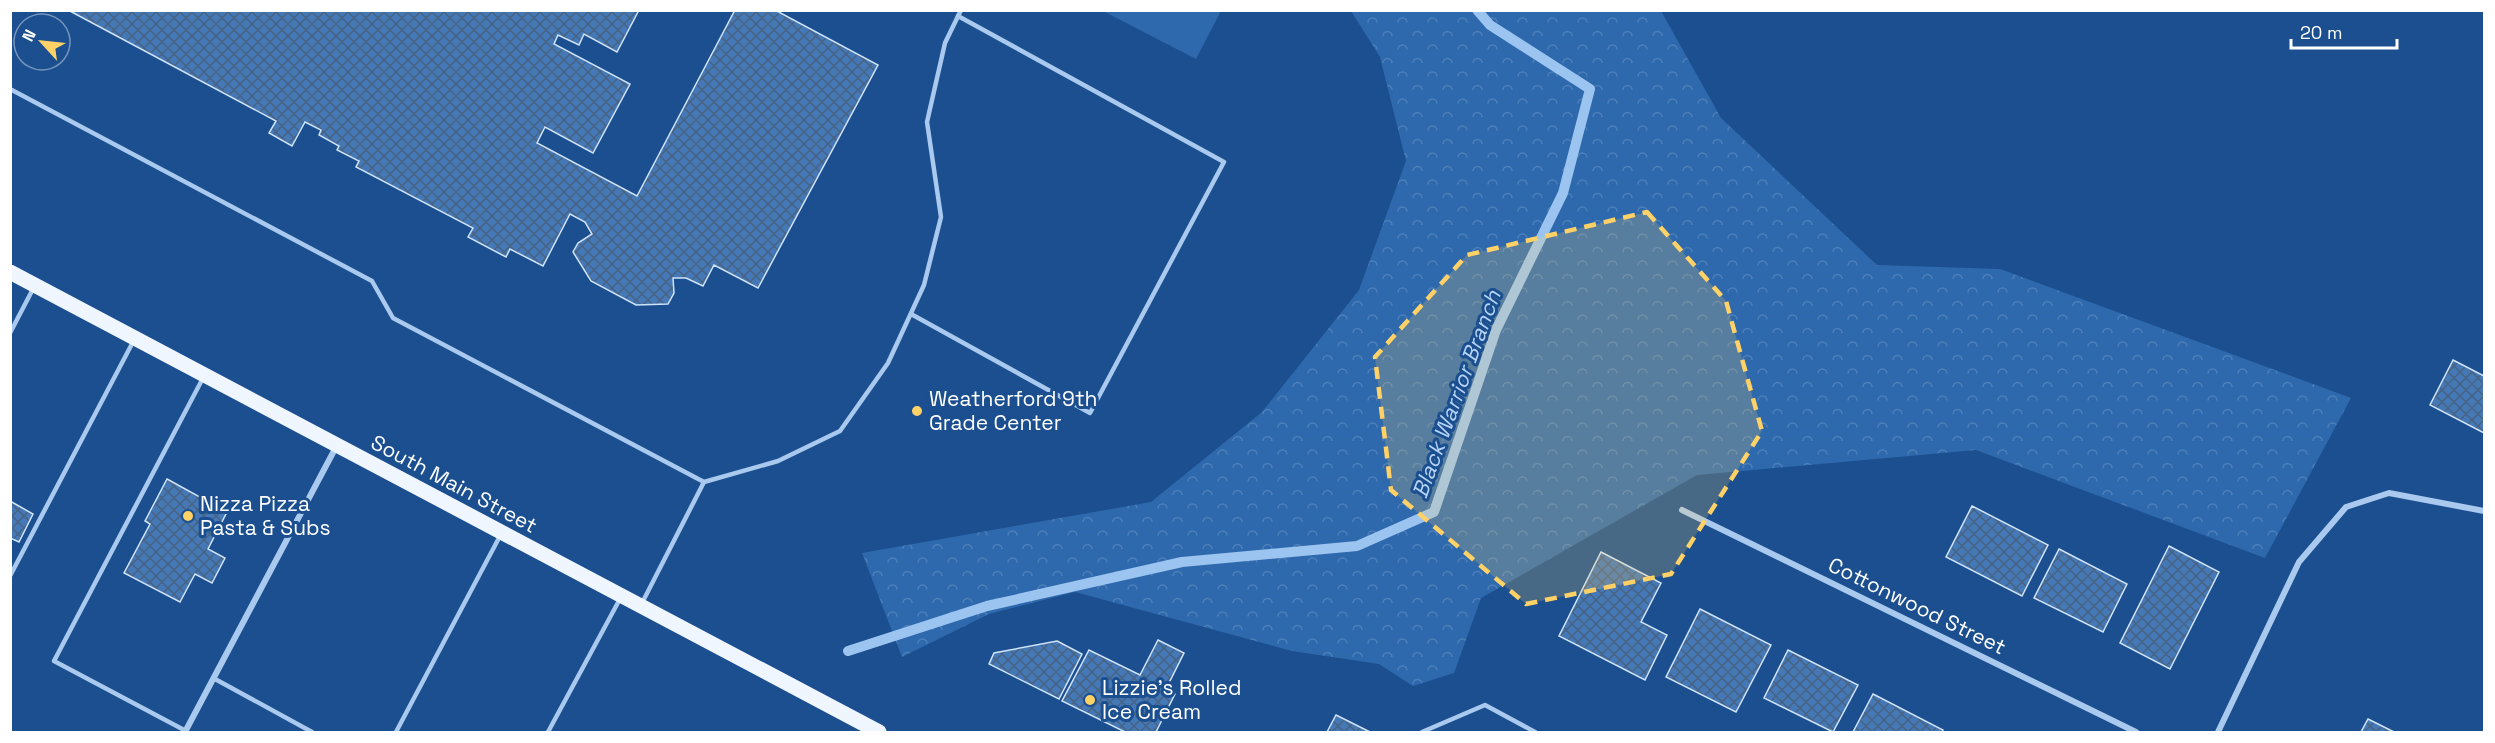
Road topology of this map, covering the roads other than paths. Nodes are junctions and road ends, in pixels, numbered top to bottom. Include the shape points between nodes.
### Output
1 (961, 10) edge
2 (958, 16) junction
3 (10, 89) edge
4 (10, 272) edge
5 (35, 285) junction
6 (911, 314) junction
7 (10, 333) edge
8 (135, 339) junction
9 (205, 376) junction
10 (337, 446) junction
11 (704, 482) junction
12 (1682, 510) dead end
13 (2484, 511) edge
14 (502, 532) junction
15 (10, 576) edge
16 (621, 597) junction
17 (640, 608) junction
18 (215, 679) junction
19 (186, 732) edge
20 (312, 732) edge
21 (396, 732) edge
22 (548, 732) edge
23 (879, 732) edge
24 (1422, 732) edge
25 (1535, 732) edge
26 (2136, 732) edge
27 (2218, 732) edge

1 - 2 lane
2 - 6 lane via 945,43 927,122 941,217 924,285
2 - 6 lane via 1224,162 1089,413
3 - 11 lane via 372,280 393,318
4 - 5 main road, South Main Street
5 - 7 lane
5 - 8 main road, South Main Street
6 - 11 lane via 888,363 840,431 777,461
8 - 9 main road, South Main Street
8 - 15 lane
9 - 10 main road, South Main Street
9 - 19 lane via 54,661
10 - 14 main road, South Main Street
10 - 18 street
11 - 17 lane
12 - 26 street, Cottonwood Street
13 - 27 street via 2389,493 2346,507 2299,562
14 - 16 main road, South Main Street
14 - 21 lane
16 - 17 main road, South Main Street
16 - 22 lane
17 - 23 main road, South Main Street
18 - 19 street
18 - 20 lane
24 - 25 lane via 1485,705

